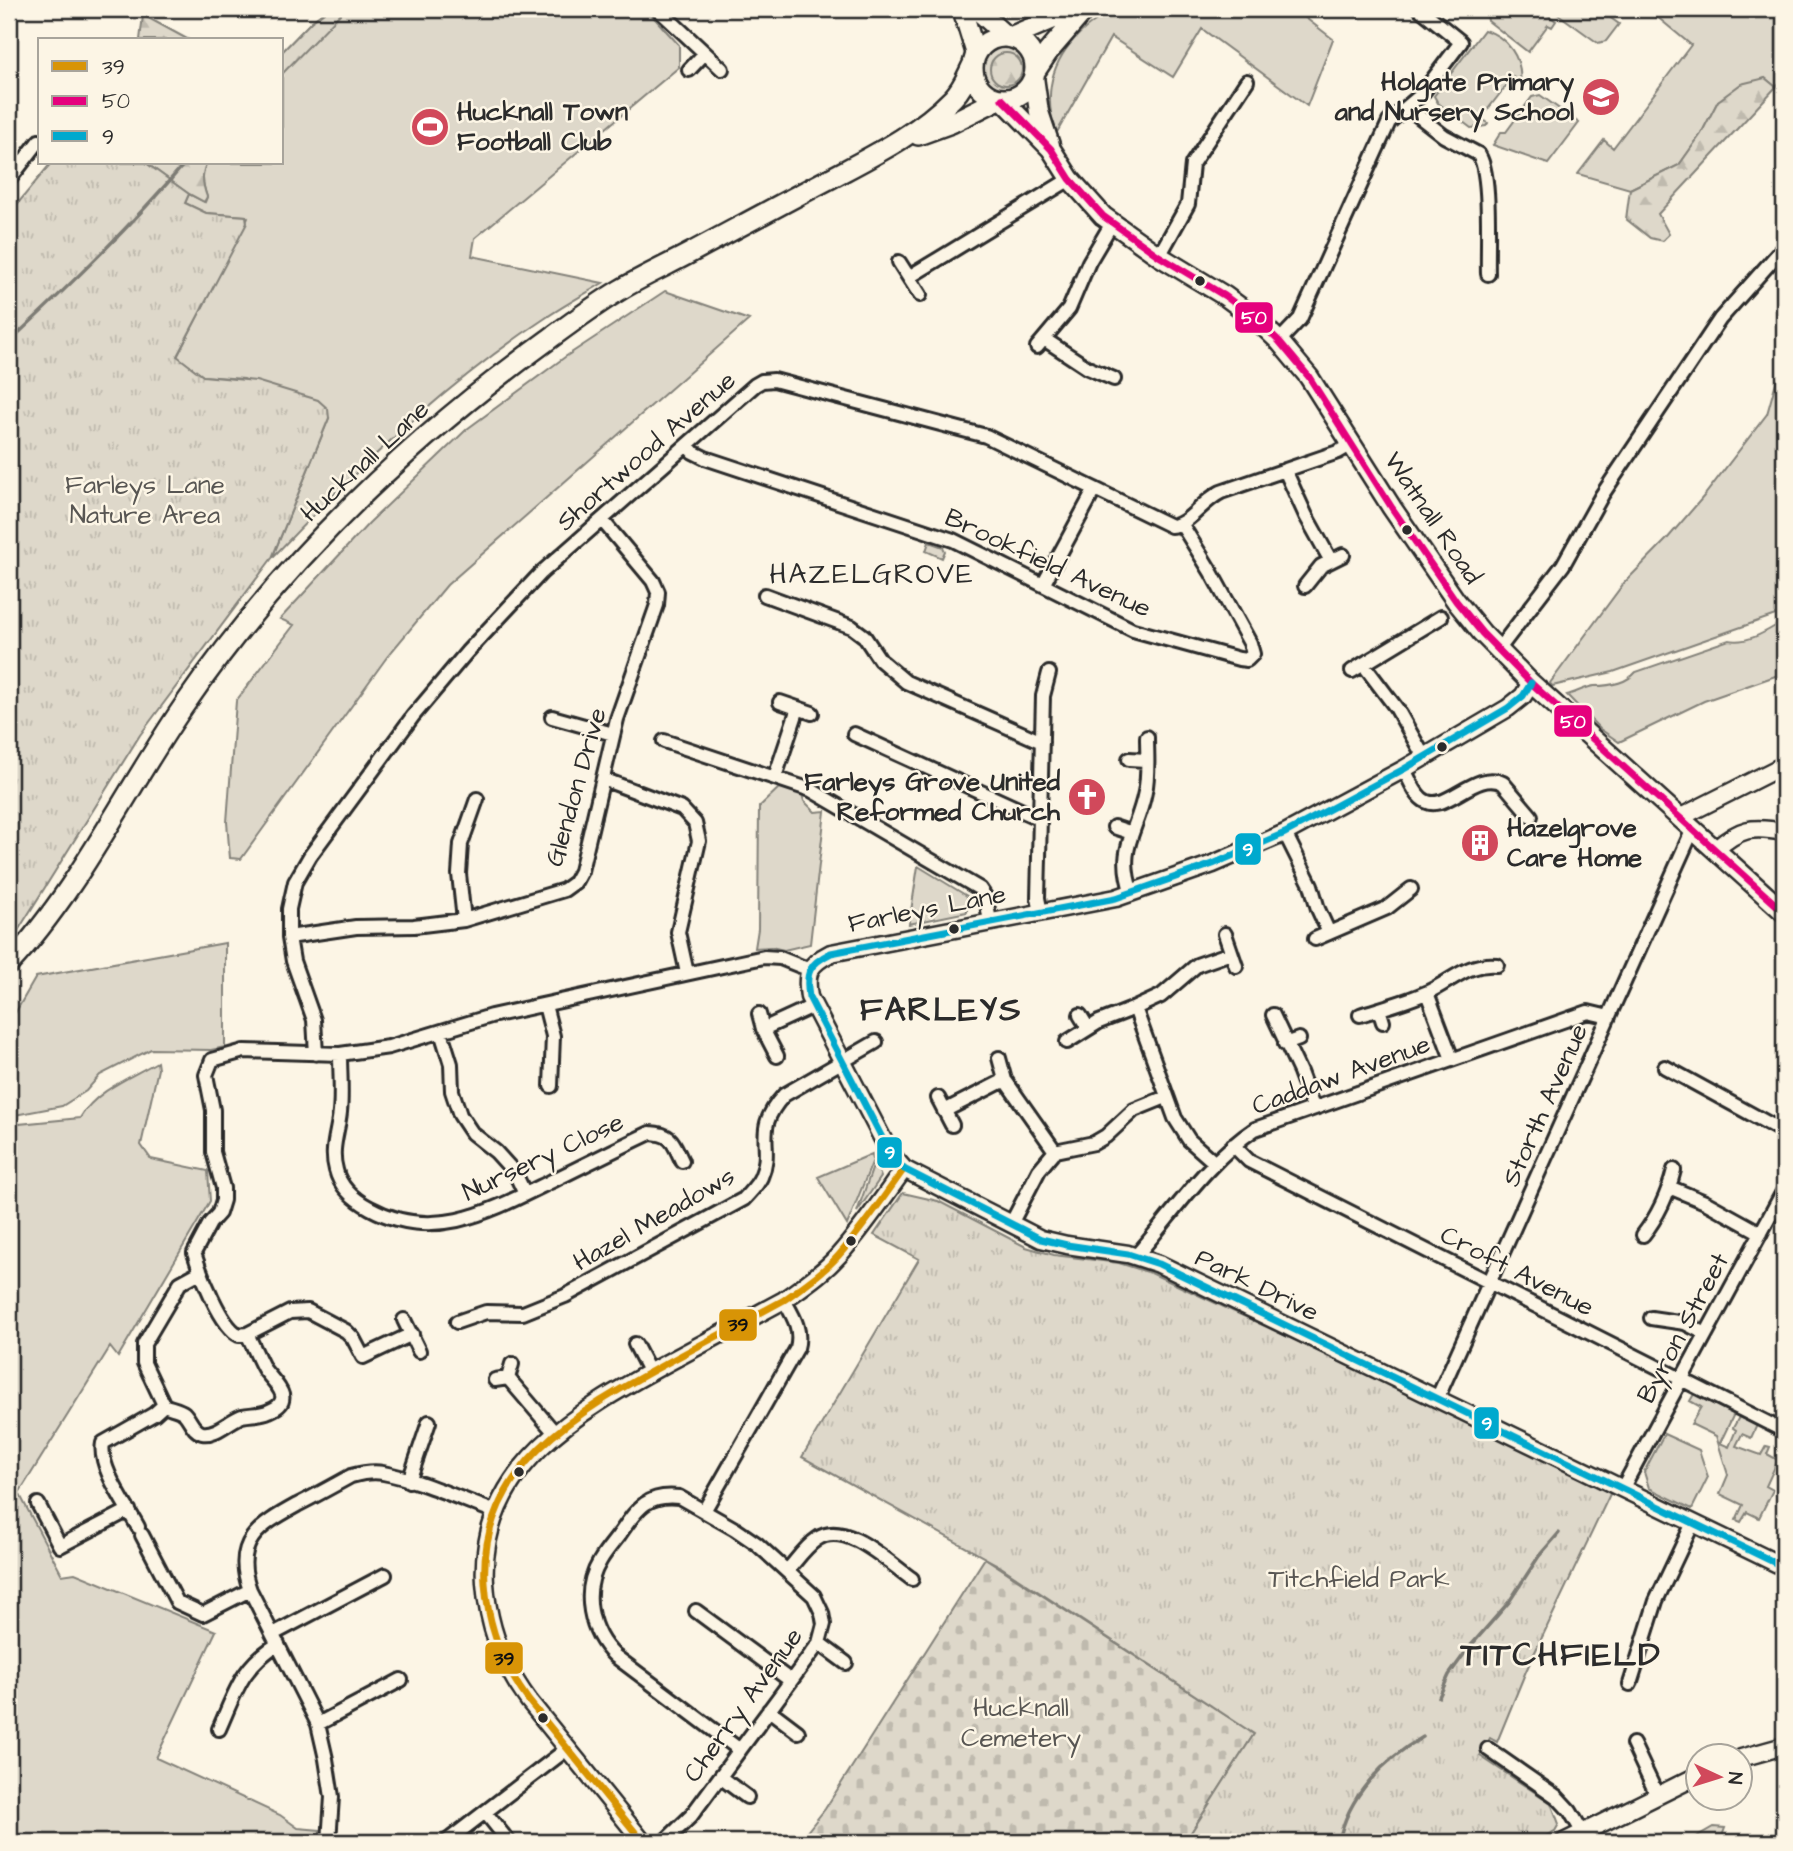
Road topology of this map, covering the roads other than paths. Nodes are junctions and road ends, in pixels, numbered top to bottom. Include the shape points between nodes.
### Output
1 (658, 9) edge
2 (962, 9) edge
3 (976, 9) edge
4 (1076, 9) edge
5 (1086, 9) edge
6 (1420, 9) edge
7 (1008, 37) junction
8 (705, 53) junction
9 (974, 59) junction
10 (722, 69) dead end
11 (689, 70) dead end
12 (1035, 74) junction
13 (1247, 82) dead end
14 (1000, 99) junction
15 (1407, 107) junction
16 (1219, 124) junction
17 (1231, 132) dead end
18 (38, 142) edge
19 (894, 144) junction
20 (1051, 149) junction
21 (1070, 179) junction
22 (9, 180) edge
23 (1112, 223) junction
24 (1784, 247) edge
25 (1159, 256) junction
26 (899, 262) dead end
27 (1488, 274) dead end
28 (909, 277) junction
29 (920, 295) dead end
30 (1279, 341) junction
31 (1114, 379) dead end
32 (1352, 444) junction
33 (687, 445) junction
34 (1285, 470) junction
35 (1095, 489) junction
36 (602, 520) junction
37 (1182, 525) junction
38 (1043, 585) junction
39 (1305, 586) dead end
40 (765, 595) dead end
41 (1441, 617) dead end
42 (1499, 650) junction
43 (1363, 664) junction
44 (1352, 671) dead end
45 (1049, 673) dead end
46 (1531, 682) junction
47 (780, 702) dead end
48 (798, 708) junction
49 (812, 713) dead end
50 (552, 716) dead end
51 (613, 734) junction
52 (854, 734) dead end
53 (1147, 737) dead end
54 (664, 741) dead end
55 (1042, 742) junction
56 (1424, 757) junction
57 (1129, 759) dead end
58 (1146, 760) junction
59 (1784, 765) edge
60 (1404, 769) junction
61 (775, 776) junction
62 (603, 779) junction
63 (477, 799) dead end
64 (1531, 816) dead end
65 (1040, 819) junction
66 (1687, 823) junction
67 (1114, 827) dead end
68 (1784, 832) edge
69 (1132, 833) junction
70 (1285, 834) junction
71 (1716, 849) junction
72 (1411, 889) dead end
73 (1132, 892) junction
74 (1041, 912) junction
75 (1784, 912) edge
76 (464, 920) junction
77 (990, 922) junction
78 (1329, 933) junction
79 (1225, 934) dead end
80 (289, 937) junction
81 (1315, 939) dead end
82 (1486, 950) dead end
83 (9, 964) edge
84 (810, 970) junction
85 (688, 973) junction
86 (1427, 993) junction
87 (545, 1005) junction
88 (813, 1006) junction
89 (1135, 1008) junction
90 (1379, 1009) junction
91 (759, 1014) dead end
92 (1080, 1015) dead end
93 (1273, 1015) dead end
94 (1360, 1015) dead end
95 (1609, 1017) junction
96 (1383, 1023) dead end
97 (1088, 1028) junction
98 (763, 1029) junction
99 (441, 1032) junction
100 (1299, 1039) dead end
101 (877, 1042) dead end
102 (1067, 1042) dead end
103 (1285, 1044) junction
104 (316, 1054) junction
105 (340, 1054) junction
106 (777, 1056) dead end
107 (999, 1058) dead end
108 (1452, 1059) junction
109 (842, 1062) junction
110 (1665, 1067) dead end
111 (1005, 1080) junction
112 (551, 1086) dead end
113 (1166, 1097) junction
114 (938, 1098) dead end
115 (1313, 1107) junction
116 (944, 1111) junction
117 (952, 1125) dead end
118 (1784, 1132) edge
119 (1233, 1145) junction
120 (1055, 1151) junction
121 (682, 1161) dead end
122 (1215, 1163) junction
123 (904, 1169) junction
124 (1674, 1170) dead end
125 (1669, 1187) junction
126 (1784, 1190) edge
127 (525, 1194) junction
128 (1011, 1224) junction
129 (1761, 1233) junction
130 (1643, 1235) dead end
131 (1135, 1256) junction
132 (200, 1272) junction
133 (1490, 1283) junction
134 (784, 1300) junction
135 (1651, 1318) dead end
136 (404, 1320) dead end
137 (457, 1322) dead end
138 (247, 1334) junction
139 (411, 1334) junction
140 (1706, 1334) junction
141 (635, 1344) dead end
142 (419, 1350) dead end
143 (512, 1364) dead end
144 (650, 1373) junction
145 (508, 1378) junction
146 (1682, 1379) junction
147 (495, 1380) dead end
148 (1437, 1399) junction
149 (164, 1405) junction
150 (430, 1423) dead end
151 (1784, 1431) edge
152 (555, 1433) junction
153 (409, 1481) junction
154 (1622, 1489) junction
155 (38, 1503) dead end
156 (129, 1510) junction
157 (704, 1511) junction
158 (496, 1512) junction
159 (1693, 1523) junction
160 (1784, 1567) edge
161 (786, 1571) junction
162 (385, 1575) dead end
163 (912, 1579) dead end
164 (250, 1590) junction
165 (696, 1611) dead end
166 (276, 1639) junction
167 (819, 1643) junction
168 (846, 1664) dead end
169 (401, 1680) dead end
170 (791, 1681) junction
171 (1630, 1684) dead end
172 (769, 1710) junction
173 (318, 1724) junction
174 (219, 1729) dead end
175 (798, 1732) dead end
176 (1633, 1744) dead end
177 (1784, 1746) edge
178 (567, 1748) junction
179 (1488, 1748) dead end
180 (740, 1750) junction
181 (1755, 1754) edge
182 (720, 1777) junction
183 (1685, 1782) edge
184 (1657, 1796) junction
185 (747, 1797) dead end
186 (485, 1812) junction
187 (1583, 1833) junction
188 (328, 1842) edge
189 (446, 1842) edge
190 (509, 1842) edge
191 (643, 1842) edge
192 (664, 1842) edge
193 (1564, 1842) edge

1 - 8 street
2 - 9 main road
3 - 7 main road
4 - 7 main road
5 - 12 main road
6 - 15 street via 1461,42
7 - 9 main road via 989,40
7 - 12 main road via 1029,49
8 - 10 street
8 - 11 street
9 - 14 main road via 980,89
9 - 19 main road, Hucknall Lane via 956,95
12 - 14 main road via 1021,95
12 - 20 main road, Watnall Road via 1039,112
13 - 16 street
14 - 19 main road, Hucknall Lane
14 - 20 main road, Watnall Road
15 - 27 street via 1482,159
15 - 30 street via 1390,122 1300,319
16 - 17 street
16 - 25 street via 1192,164 1188,204
18 - 22 street
19 - 83 main road, Hucknall Lane via 619,290 479,393 401,458 287,574 222,653 60,900
20 - 21 main road, Watnall Road
21 - 23 main road, Watnall Road
21 - 28 street
23 - 25 main road, Watnall Road
23 - 31 street via 1069,309 1040,343
24 - 42 street via 1720,319 1602,495 1563,565
25 - 30 main road, Watnall Road via 1225,296
26 - 28 street
28 - 29 street
30 - 32 main road, Watnall Road via 1309,377
32 - 34 street
32 - 42 main road, Watnall Road via 1456,601
33 - 35 street, Shortwood Avenue via 755,386 774,380 986,436
33 - 36 street, Shortwood Avenue
33 - 38 street, Brookfield Avenue via 705,458 953,540
34 - 37 street via 1208,498
34 - 39 street via 1337,558 1312,574
35 - 37 street, Shortwood Avenue via 1167,525
35 - 38 street
36 - 51 street, Glendon Drive via 658,593
36 - 80 street, Shortwood Avenue via 541,573 412,716 295,882
37 - 38 street, Brookfield Avenue via 1250,643 1252,657 1239,659 1133,630
40 - 55 street via 852,627 906,682
41 - 43 street
42 - 46 main road, Watnall Road
43 - 44 street
43 - 56 street via 1397,709
45 - 55 street
46 - 56 street, Farleys Lane via 1508,708
46 - 66 main road, Watnall Road
47 - 48 street
48 - 49 street
48 - 61 street
50 - 51 street
51 - 62 street, Glendon Drive
52 - 65 street
53 - 58 street
54 - 61 street
55 - 65 street
56 - 60 street, Farleys Lane
57 - 58 street
58 - 69 street via 1146,791
59 - 66 street via 1696,807
60 - 64 street via 1425,801 1441,803 1482,780 1496,779
60 - 70 street, Farleys Lane
61 - 77 street via 811,790 980,889
62 - 76 street, Glendon Drive via 575,882 564,890
62 - 85 street via 682,809 695,823 699,841 678,932
63 - 76 street via 461,844
65 - 74 street
66 - 71 main road, Watnall Road
66 - 95 street, Storth Avenue
67 - 69 street
68 - 71 street via 1748,829
69 - 73 street via 1125,866
70 - 73 street, Farleys Lane
70 - 78 street
71 - 75 main road, Watnall Road
72 - 78 street via 1387,908
73 - 74 street, Farleys Lane
74 - 77 street, Farleys Lane
76 - 80 street, Glendon Drive
77 - 84 street, Farleys Lane via 831,953
78 - 81 street
79 - 89 street via 1234,959 1197,965 1161,996
80 - 104 street, Shortwood Avenue via 314,1020
82 - 86 street via 1491,965 1461,972
84 - 85 street via 771,956
84 - 88 street, Park Drive via 807,985
85 - 87 street
86 - 90 street
86 - 108 street
87 - 99 street
87 - 112 street via 553,1036
88 - 98 street
88 - 109 street, Park Drive
89 - 97 street
89 - 113 street
90 - 94 street
90 - 96 street
91 - 98 street
92 - 97 street
93 - 103 street
95 - 108 street, Caddaw Avenue via 1588,1012
95 - 133 street, Storth Avenue
97 - 102 street
98 - 106 street
99 - 105 street via 389,1047
99 - 127 street via 460,1115 515,1173
100 - 103 street
101 - 109 street, Hazel Meadows
103 - 115 street
104 - 105 street
104 - 132 street via 244,1051 212,1060 206,1075 223,1200 194,1253
105 - 127 street, Nursery Close via 340,1116 332,1148 345,1189 360,1203 388,1218 435,1224 495,1209
107 - 111 street
108 - 115 street, Caddaw Avenue
109 - 123 street, Park Drive via 890,1153
109 - 137 street, Hazel Meadows via 784,1095 774,1106 764,1131 762,1175 744,1199 565,1296 523,1314 486,1312
110 - 118 street
111 - 116 street
111 - 120 street
113 - 120 street via 1134,1110 1094,1143
113 - 122 street via 1189,1140
114 - 116 street
115 - 119 street, Caddaw Avenue via 1255,1129
116 - 117 street
119 - 122 street, Caddaw Avenue
119 - 133 street, Croft Avenue via 1249,1161
120 - 128 street via 1039,1170
121 - 127 street, Nursery Close via 672,1140 663,1133 650,1133
122 - 131 street, Caddaw Avenue
123 - 128 street, Park Drive
123 - 134 street via 837,1257
124 - 125 street
125 - 129 street
125 - 130 street
126 - 129 street, Byron Street
128 - 131 street, Park Drive via 1041,1239
129 - 140 street, Byron Street
131 - 148 street, Park Drive
132 - 138 street via 228,1327 239,1335
132 - 149 street via 180,1283 144,1344 144,1363
133 - 146 street, Croft Avenue
133 - 148 street, Storth Avenue
134 - 144 street
134 - 157 street via 797,1324 797,1348
135 - 140 street via 1685,1323
136 - 139 street
138 - 139 street via 290,1312 303,1311 346,1331 363,1357
138 - 149 street via 281,1392 277,1407 241,1416 204,1433 192,1426 182,1411
139 - 142 street
140 - 146 street, Byron Street
141 - 144 street
143 - 145 street
144 - 152 street
145 - 147 street
145 - 152 street
146 - 151 street, Croft Avenue
146 - 154 street, Byron Street
148 - 154 street, Park Drive
149 - 156 street via 103,1443 102,1458
150 - 153 street
152 - 158 street via 520,1469
153 - 158 street
153 - 164 street via 382,1473 351,1476 264,1523 245,1552 243,1572
154 - 159 street, Park Drive
155 - 156 street via 60,1546
156 - 164 street via 177,1602 203,1614
157 - 161 street, Cherry Avenue via 757,1544
157 - 180 street via 678,1497 643,1504 600,1561 590,1604 594,1624 608,1650
158 - 178 street via 485,1564 494,1636 514,1680
159 - 160 street, Park Drive
159 - 171 street via 1656,1601
161 - 163 street via 815,1539 841,1533
161 - 167 street, Cherry Avenue via 819,1605 824,1624
162 - 166 street
164 - 166 street
165 - 170 street
166 - 173 street
166 - 174 street via 245,1671
167 - 168 street
167 - 170 street, Cherry Avenue
169 - 173 street
170 - 172 street, Cherry Avenue
172 - 175 street
172 - 180 street, Cherry Avenue
173 - 188 street via 332,1797
176 - 184 street
177 - 181 street
178 - 186 street
178 - 191 street
179 - 187 street via 1557,1797
180 - 182 street, Cherry Avenue
182 - 185 street
182 - 192 street, Cherry Avenue
183 - 184 street
184 - 187 street
186 - 189 street
186 - 190 street
187 - 193 street

